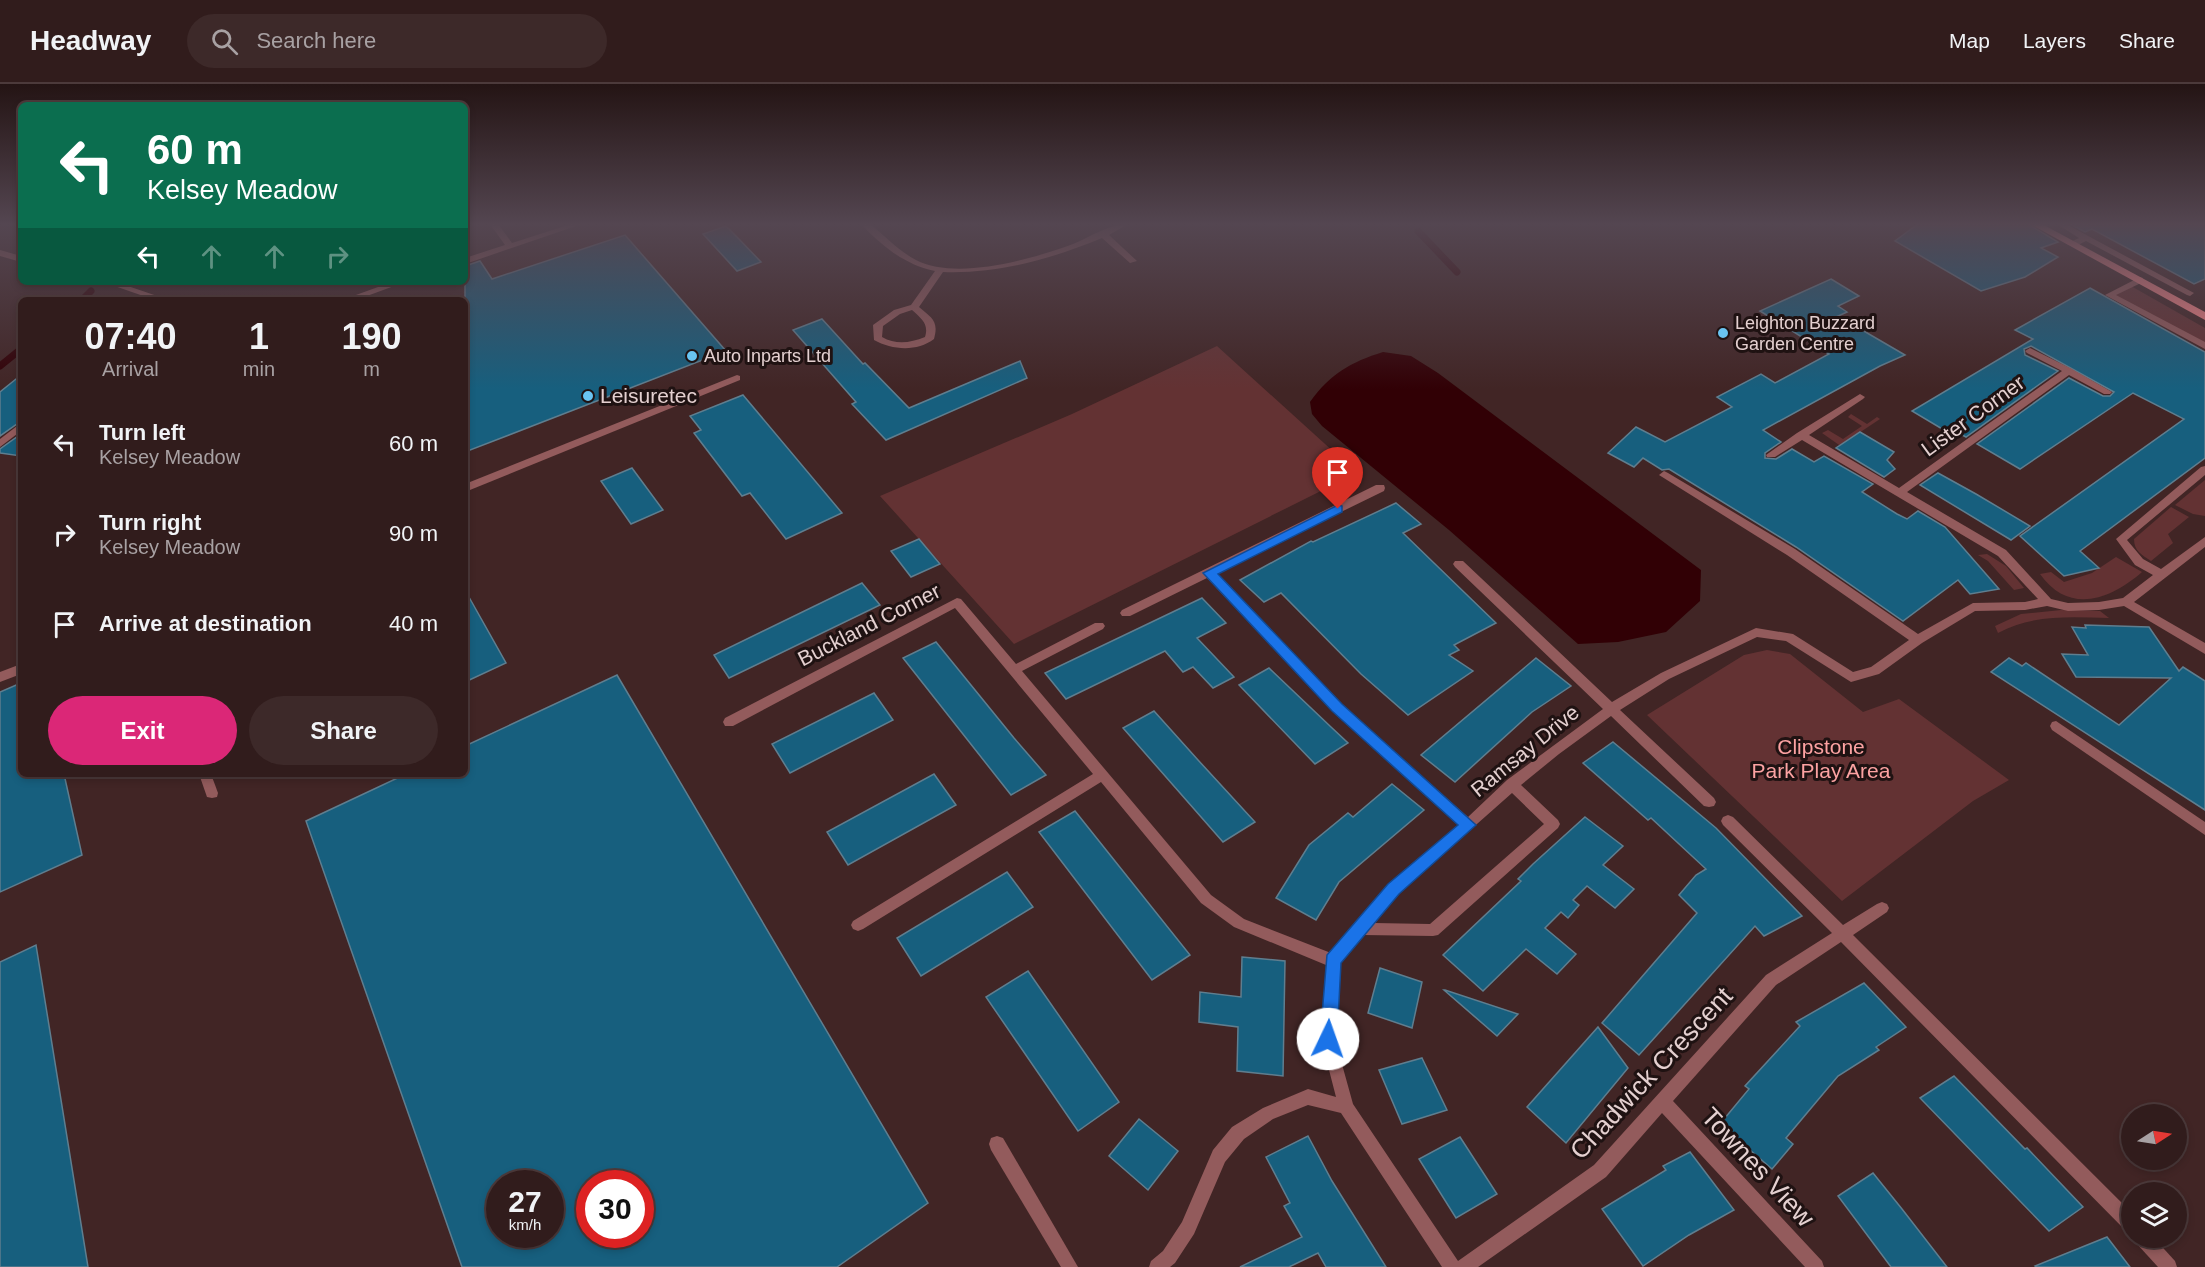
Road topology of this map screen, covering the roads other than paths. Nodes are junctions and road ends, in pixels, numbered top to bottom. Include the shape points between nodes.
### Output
1 (934, 279) edge
2 (2163, 279) edge
3 (2140, 280) joint
4 (116, 285) edge
5 (392, 285) edge
6 (2190, 294) dead end
7 (154, 297) edge
8 (356, 297) edge
9 (914, 307) junction
10 (2205, 317) edge
11 (2205, 346) edge
12 (2030, 351) dead end
13 (2069, 371) junction
14 (737, 378) dead end
15 (2107, 392) dead end
16 (1860, 397) dead end
17 (18, 429) edge
18 (1801, 435) junction
19 (0, 444) edge
20 (1771, 455) dead end
21 (2205, 469) edge
22 (1664, 475) dead end
23 (468, 487) edge
24 (1380, 488) dead end
25 (1899, 493) junction
26 (2205, 541) edge
27 (1460, 564) dead end
28 (1209, 573) junction
29 (2161, 574) junction
30 (2048, 602) junction
31 (2126, 602) junction
32 (1126, 613) dead end
33 (1100, 626) dead end
34 (1918, 640) junction
35 (2205, 649) edge
36 (1014, 669) junction
37 (18, 670) edge
38 (0, 677) edge
39 (1613, 709) junction
40 (729, 722) dead end
41 (2056, 726) dead end
42 (1102, 775) junction
43 (206, 777) edge
44 (1512, 784) junction
45 (212, 793) dead end
46 (1709, 802) dead end
47 (1728, 821) dead end
48 (1468, 825) junction
49 (2205, 829) edge
50 (1882, 908) dead end
51 (858, 925) dead end
52 (1359, 929) junction
53 (1843, 932) junction
54 (1333, 960) junction
55 (1662, 1101) junction
56 (1346, 1107) junction
57 (997, 1143) dead end
58 (2121, 1214) edge
59 (2152, 1248) edge
60 (1070, 1267) edge
61 (1157, 1267) edge
62 (1452, 1267) edge
63 (1464, 1267) edge
64 (1816, 1267) edge
65 (2169, 1267) edge

1 - 9 street
2 - 6 street
3 - 10 main road
3 - 11 street via 2109,295
4 - 7 street
5 - 8 street
9 - 9 street via 929,320 929,339 918,344 889,346 877,338 878,325 885,318
12 - 13 street, Lister Corner
13 - 15 street, Lister Corner
13 - 25 street, Lister Corner
14 - 23 street
16 - 18 street
17 - 19 street
18 - 20 street
18 - 25 street
21 - 29 street via 2121,540 2139,562
22 - 34 street via 1791,552
24 - 28 street
25 - 30 street via 2002,553
26 - 29 street
27 - 39 street
28 - 32 street
28 - 48 street via 1337,708
29 - 31 street
30 - 31 street, Ramsay Drive via 2068,607
30 - 34 street, Ramsay Drive via 1973,607
31 - 35 street
33 - 36 street
34 - 39 street, Ramsay Drive via 1875,671 1851,677 1789,637 1756,632 1665,676
36 - 40 street, Buckland Corner via 957,602
36 - 42 street, Buckland Corner
37 - 38 street
39 - 44 street, Ramsay Drive
39 - 46 street
41 - 49 street
42 - 51 street
42 - 54 street, Buckland Corner via 1206,899 1239,923
43 - 45 street
44 - 48 street, Ramsay Drive
44 - 52 street via 1553,824 1433,930
47 - 53 street
48 - 52 street, Ramsay Drive via 1394,889
50 - 53 street, Chadwick Crescent
52 - 54 street, Ramsay Drive
53 - 55 street, Chadwick Crescent via 1771,980
53 - 58 street
54 - 56 street via 1328,1039
55 - 63 street, Chadwick Crescent via 1600,1171
55 - 64 street, Townes View
56 - 61 street via 1308,1097 1268,1113 1238,1132 1219,1156 1188,1228 1169,1257
56 - 62 street
57 - 60 street
59 - 65 street

